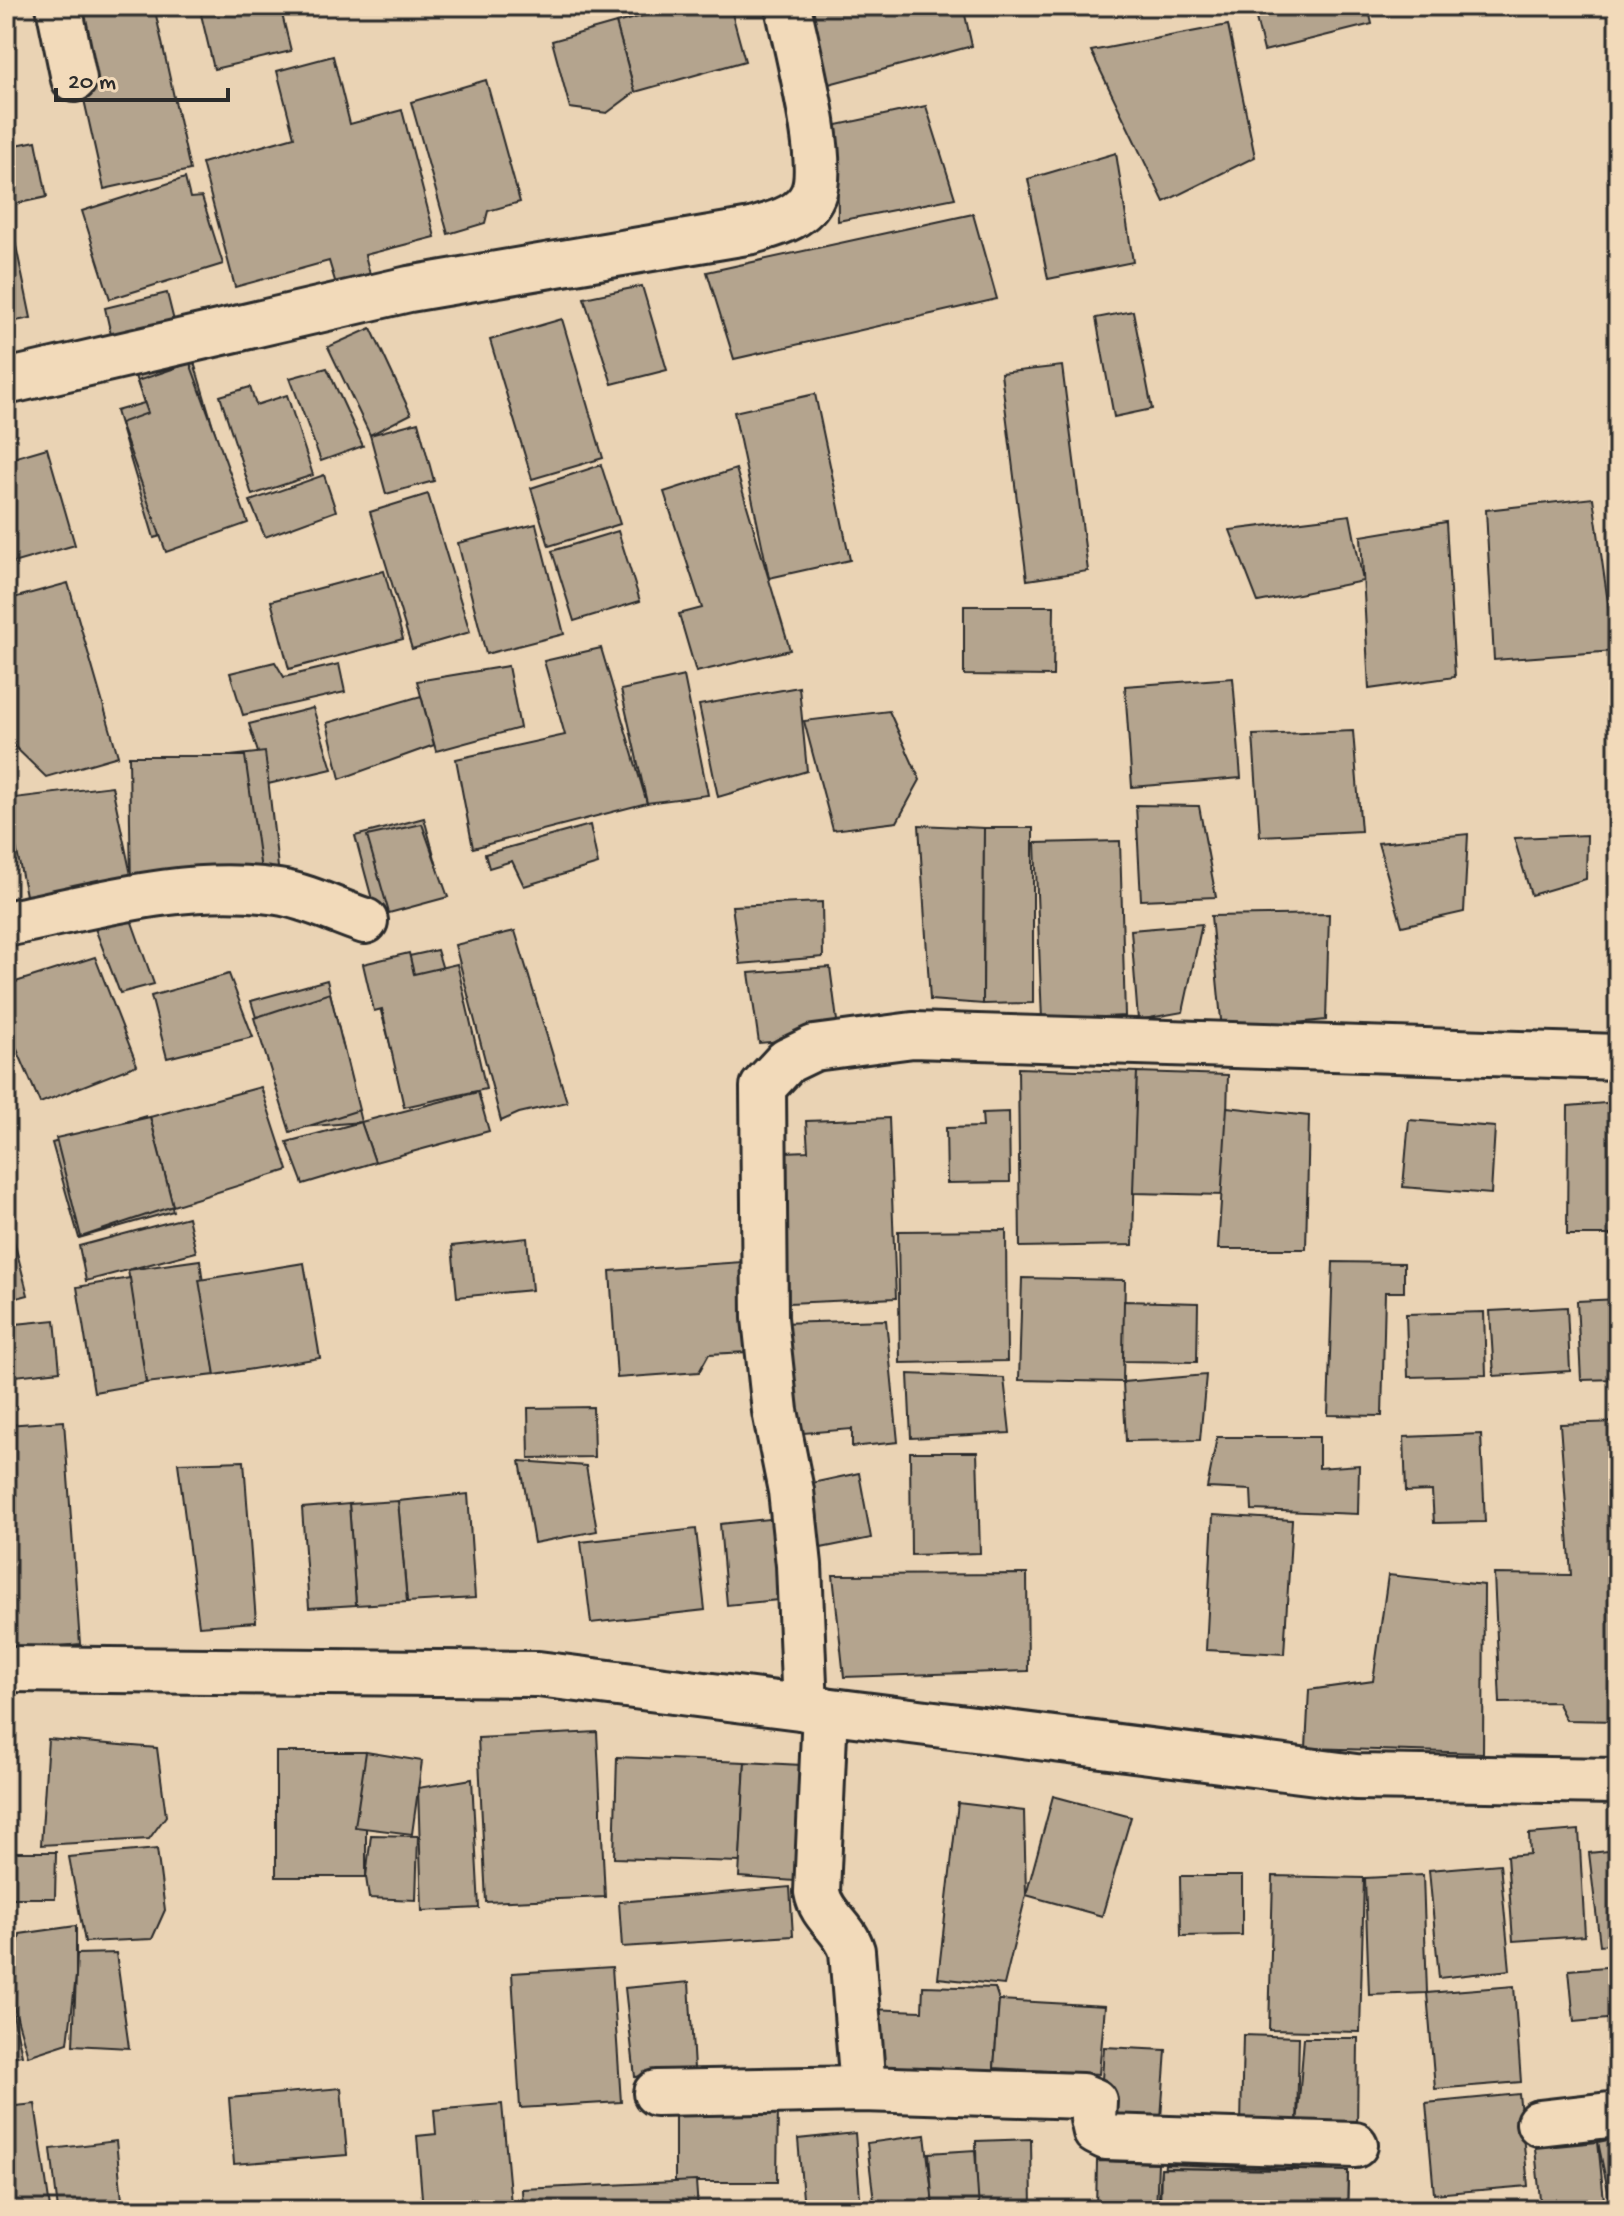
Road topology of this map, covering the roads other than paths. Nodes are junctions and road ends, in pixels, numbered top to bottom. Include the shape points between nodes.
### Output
1 (59, 6) edge
2 (788, 6) edge
3 (74, 79) dead end
4 (6, 382) edge
5 (365, 921) dead end
6 (6, 924) edge
7 (1618, 1057) edge
8 (6, 1669) edge
9 (815, 1709) junction
10 (1618, 1781) edge
11 (863, 2089) junction
12 (656, 2093) dead end
13 (1618, 2114) edge
14 (1539, 2123) dead end
15 (1355, 2145) dead end

1 - 3 street
2 - 4 street via 818,164 813,195 791,219 752,231 409,289
5 - 6 street via 281,892 224,887 146,896
7 - 9 street via 913,1035 814,1048 787,1061 763,1087 765,1318
8 - 9 street via 538,1674
9 - 10 street via 1356,1777
9 - 11 street via 817,1892 852,1951
11 - 12 street
11 - 15 street via 1082,2096 1094,2101 1096,2132 1106,2137
13 - 14 street

